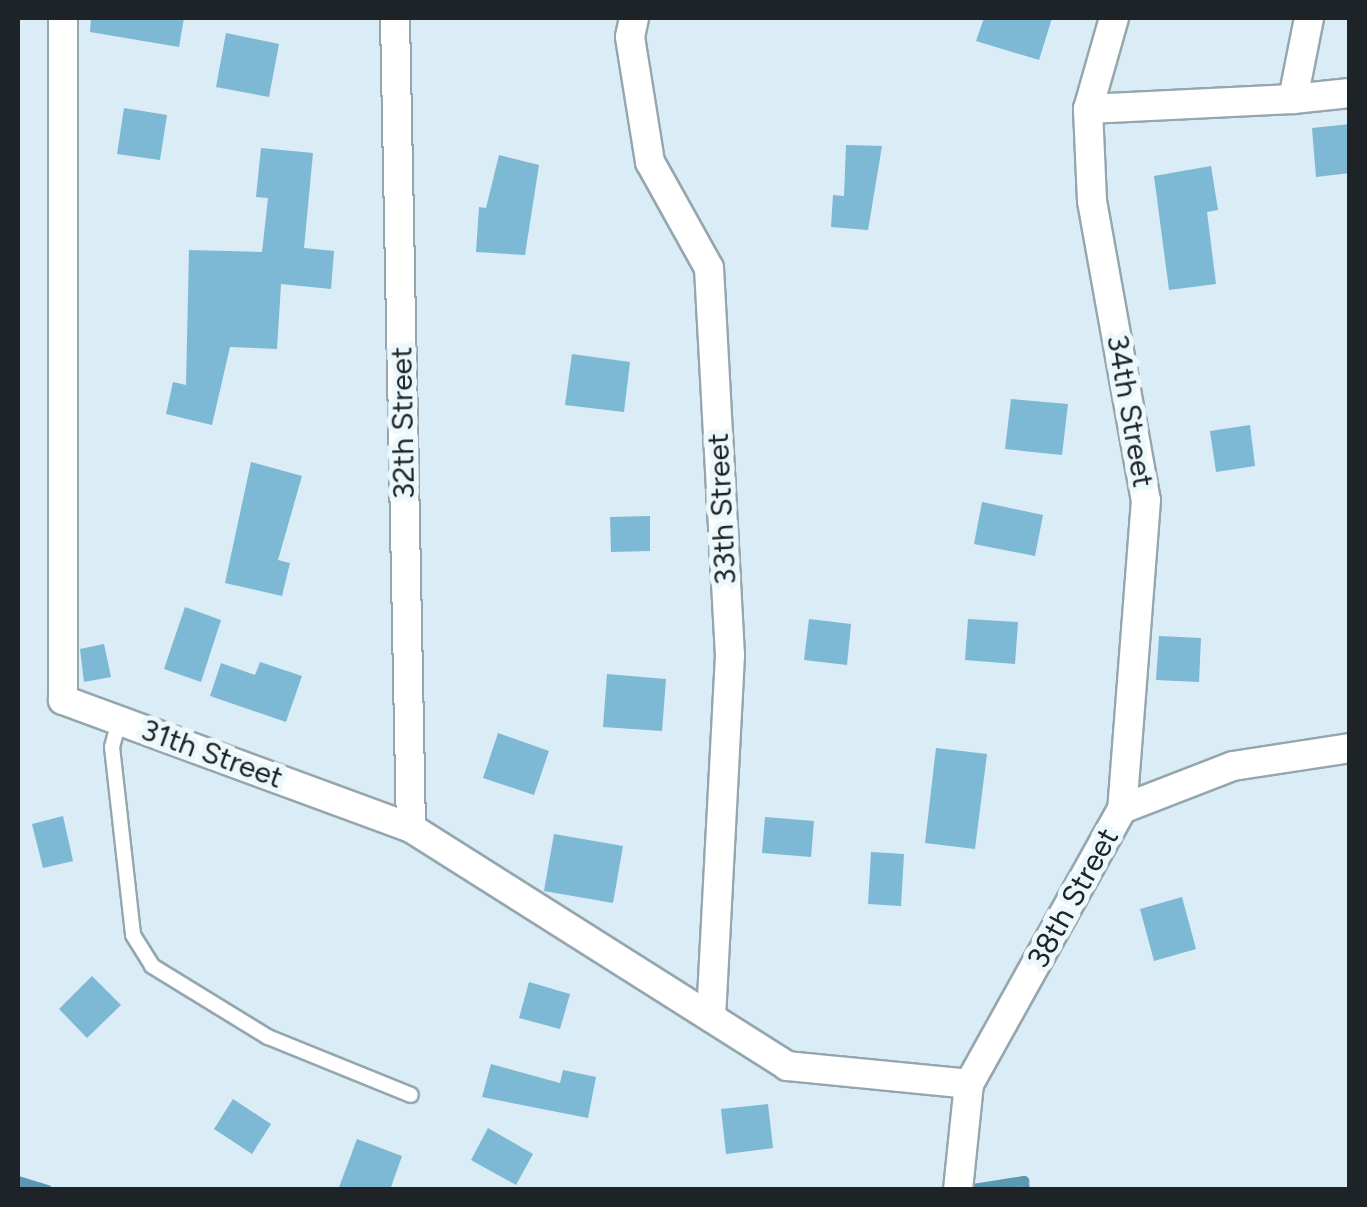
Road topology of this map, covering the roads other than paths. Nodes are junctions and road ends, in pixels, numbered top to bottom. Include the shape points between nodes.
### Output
1 (63, 18) edge
2 (395, 18) edge
3 (634, 18) edge
4 (1114, 18) edge
5 (1309, 18) edge
6 (1350, 93) edge
7 (1294, 100) junction
8 (1088, 109) junction
9 (120, 721) junction
10 (1350, 748) edge
11 (1122, 809) junction
12 (411, 828) junction
13 (710, 1018) junction
14 (969, 1084) junction
15 (411, 1095) dead end
16 (958, 1190) edge

1 - 9 street, 31th Street via 63,700
2 - 12 street, 32th Street
3 - 13 street, 33th Street via 630,38 650,162 710,268 730,655
4 - 8 street, 34th Street
5 - 7 street
6 - 7 street
7 - 8 street
8 - 11 street, 34th Street via 1092,201 1146,500
9 - 12 street, 31th Street
9 - 15 lane via 112,746 133,935 152,966 268,1037
10 - 11 street, 38th Street via 1233,766
11 - 14 street, 38th Street
12 - 13 street, 31th Street
13 - 14 street, 31th Street via 788,1066
14 - 16 street, 38th Street

